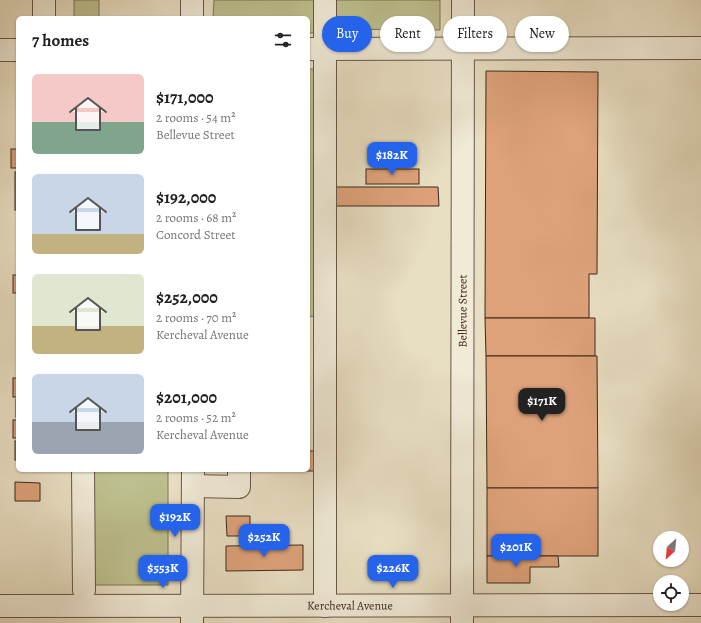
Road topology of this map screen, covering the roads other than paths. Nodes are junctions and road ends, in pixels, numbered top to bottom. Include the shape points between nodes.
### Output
1 (44, 0) edge
2 (192, 0) edge
3 (325, 0) edge
4 (463, 0) edge
5 (44, 16) edge
6 (192, 16) edge
7 (463, 16) edge
8 (701, 48) edge
9 (316, 49) edge
10 (443, 49) edge
11 (507, 49) edge
12 (0, 50) edge
13 (16, 50) edge
14 (463, 52) edge
15 (83, 472) edge
16 (239, 472) edge
17 (193, 478) edge
18 (84, 590) dead end
19 (701, 605) edge
20 (0, 606) edge
21 (325, 606) junction
22 (462, 614) edge
23 (192, 615) edge

1 - 5 street
2 - 6 street
3 - 9 street
4 - 7 street, Bellevue Street
8 - 11 street
9 - 10 street
9 - 21 street
12 - 13 street
14 - 22 street, Bellevue Street
15 - 18 street
16 - 17 street via 239,486
17 - 23 street
19 - 22 street, Kercheval Avenue
20 - 23 street, Kercheval Avenue
21 - 22 street, Kercheval Avenue
21 - 23 street, Kercheval Avenue

